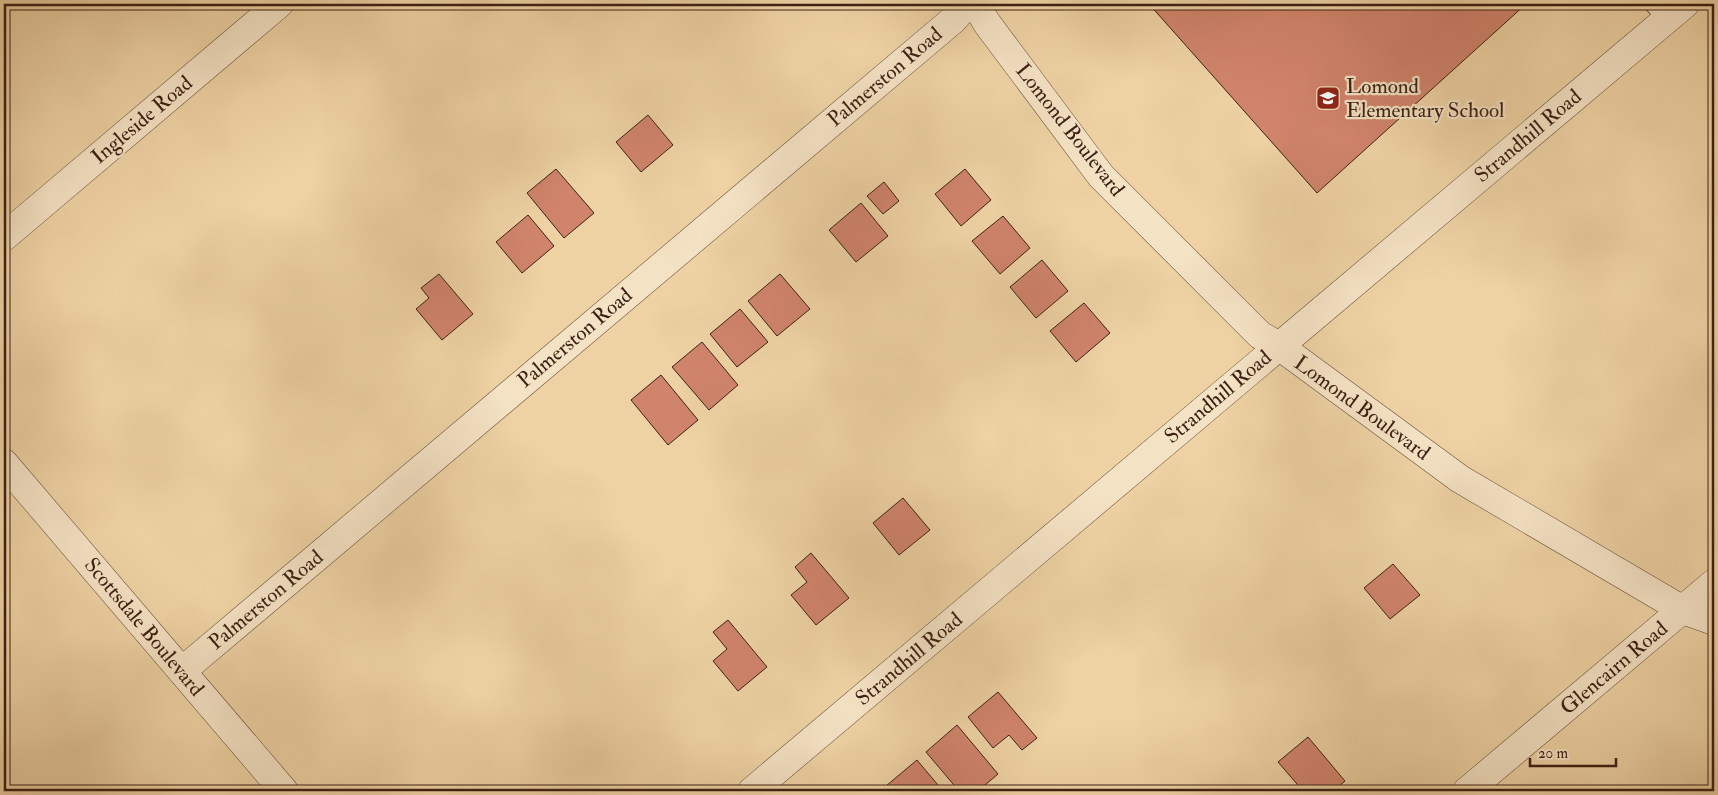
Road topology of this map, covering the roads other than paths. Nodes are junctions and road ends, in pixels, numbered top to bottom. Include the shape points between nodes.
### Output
1 (280, 4) edge
2 (967, 4) edge
3 (976, 4) edge
4 (1668, 9) edge
5 (4, 237) edge
6 (1279, 346) junction
7 (4, 463) edge
8 (1714, 583) edge
9 (1683, 610) junction
10 (1714, 621) edge
11 (182, 671) junction
12 (284, 791) edge
13 (752, 791) edge
14 (1467, 791) edge

1 - 5 street, Ingleside Road
2 - 11 street, Palmerston Road
3 - 6 street, Lomond Boulevard via 1101,176 1260,335
4 - 6 street, Strandhill Road
6 - 9 street, Lomond Boulevard via 1460,479
6 - 13 street, Strandhill Road
7 - 11 street, Scottsdale Boulevard
8 - 9 street, Glencairn Road
9 - 10 street, Lomond Boulevard
9 - 14 street, Glencairn Road
11 - 12 street, Scottsdale Boulevard

